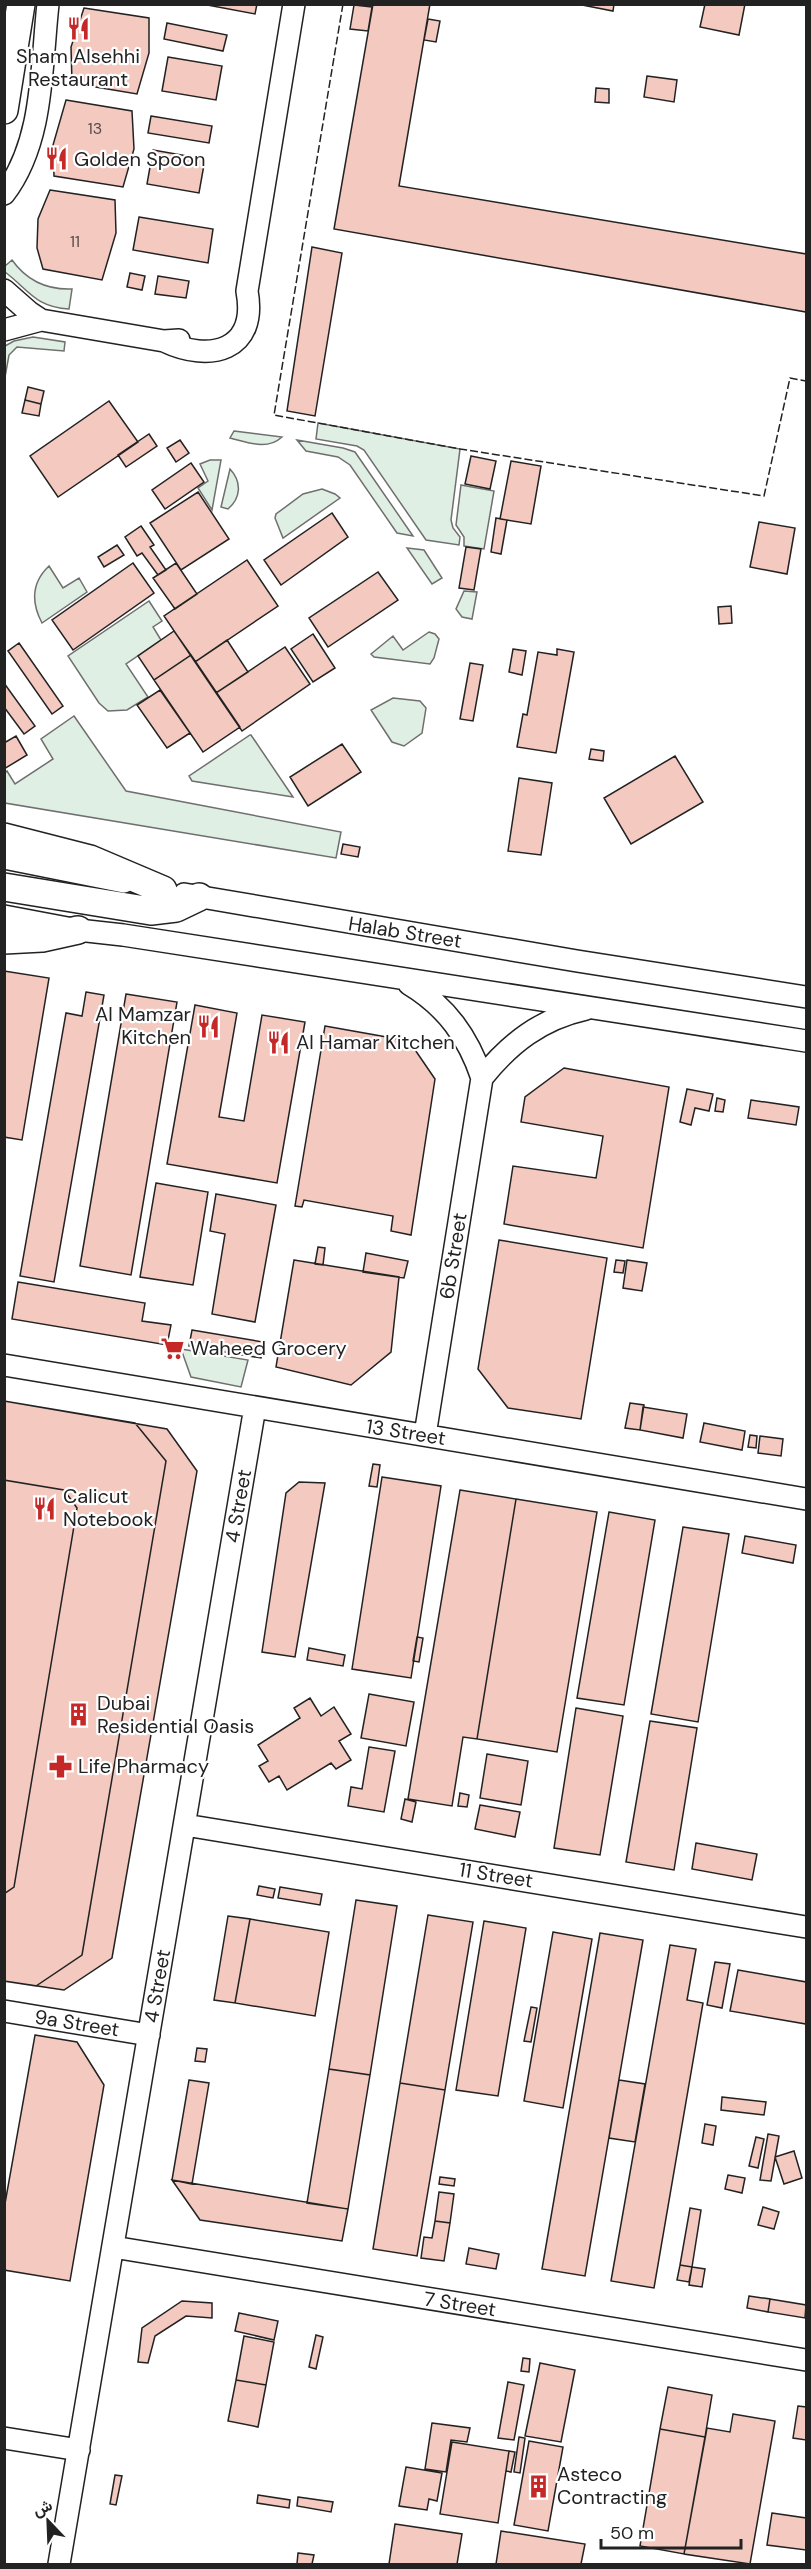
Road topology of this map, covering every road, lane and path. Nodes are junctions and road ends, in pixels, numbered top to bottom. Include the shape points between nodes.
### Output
1 (21, 4) edge
2 (48, 4) edge
3 (294, 4) edge
4 (4, 110) edge
5 (4, 194) edge
6 (4, 290) edge
7 (41, 320) junction
8 (4, 330) edge
9 (4, 837) edge
10 (4, 858) edge
11 (4, 887) edge
12 (162, 890) junction
13 (200, 897) junction
14 (4, 916) edge
15 (78, 930) junction
16 (4, 940) edge
17 (404, 980) junction
18 (807, 997) edge
19 (596, 1007) junction
20 (807, 1041) edge
21 (482, 1078) junction
22 (4, 1365) edge
23 (255, 1407) junction
24 (425, 1435) junction
25 (807, 1498) edge
26 (184, 1825) junction
27 (807, 1927) edge
28 (4, 2011) edge
29 (149, 2035) junction
30 (113, 2247) junction
31 (807, 2360) edge
32 (4, 2438) edge
33 (79, 2450) junction
34 (59, 2565) edge

1 - 4 main road
2 - 5 street via 34,131 26,159
3 - 7 street via 247,291 230,326 217,338 200,342 164,341
6 - 7 street
7 - 8 street
9 - 12 main road via 90,859
10 - 12 street, Halab Street
11 - 13 main road via 151,911 176,908
12 - 13 street, Halab Street
13 - 18 street, Halab Street
14 - 15 street
15 - 16 main road via 42,938
15 - 17 street
17 - 19 street
17 - 21 street via 426,994 461,1031
19 - 20 street
19 - 21 street, 6b Street via 569,1013 535,1028 499,1056
21 - 24 street, 6b Street
22 - 23 street, 13 Street
23 - 24 street, 13 Street
23 - 26 street, 4 Street
24 - 25 street, 13 Street
26 - 27 street, 11 Street
26 - 29 street, 4 Street
28 - 29 street, 9a Street
29 - 30 street, 4 Street
30 - 31 street, 7 Street
30 - 33 street, 4 Street
32 - 33 street
33 - 34 street, 4 Street

